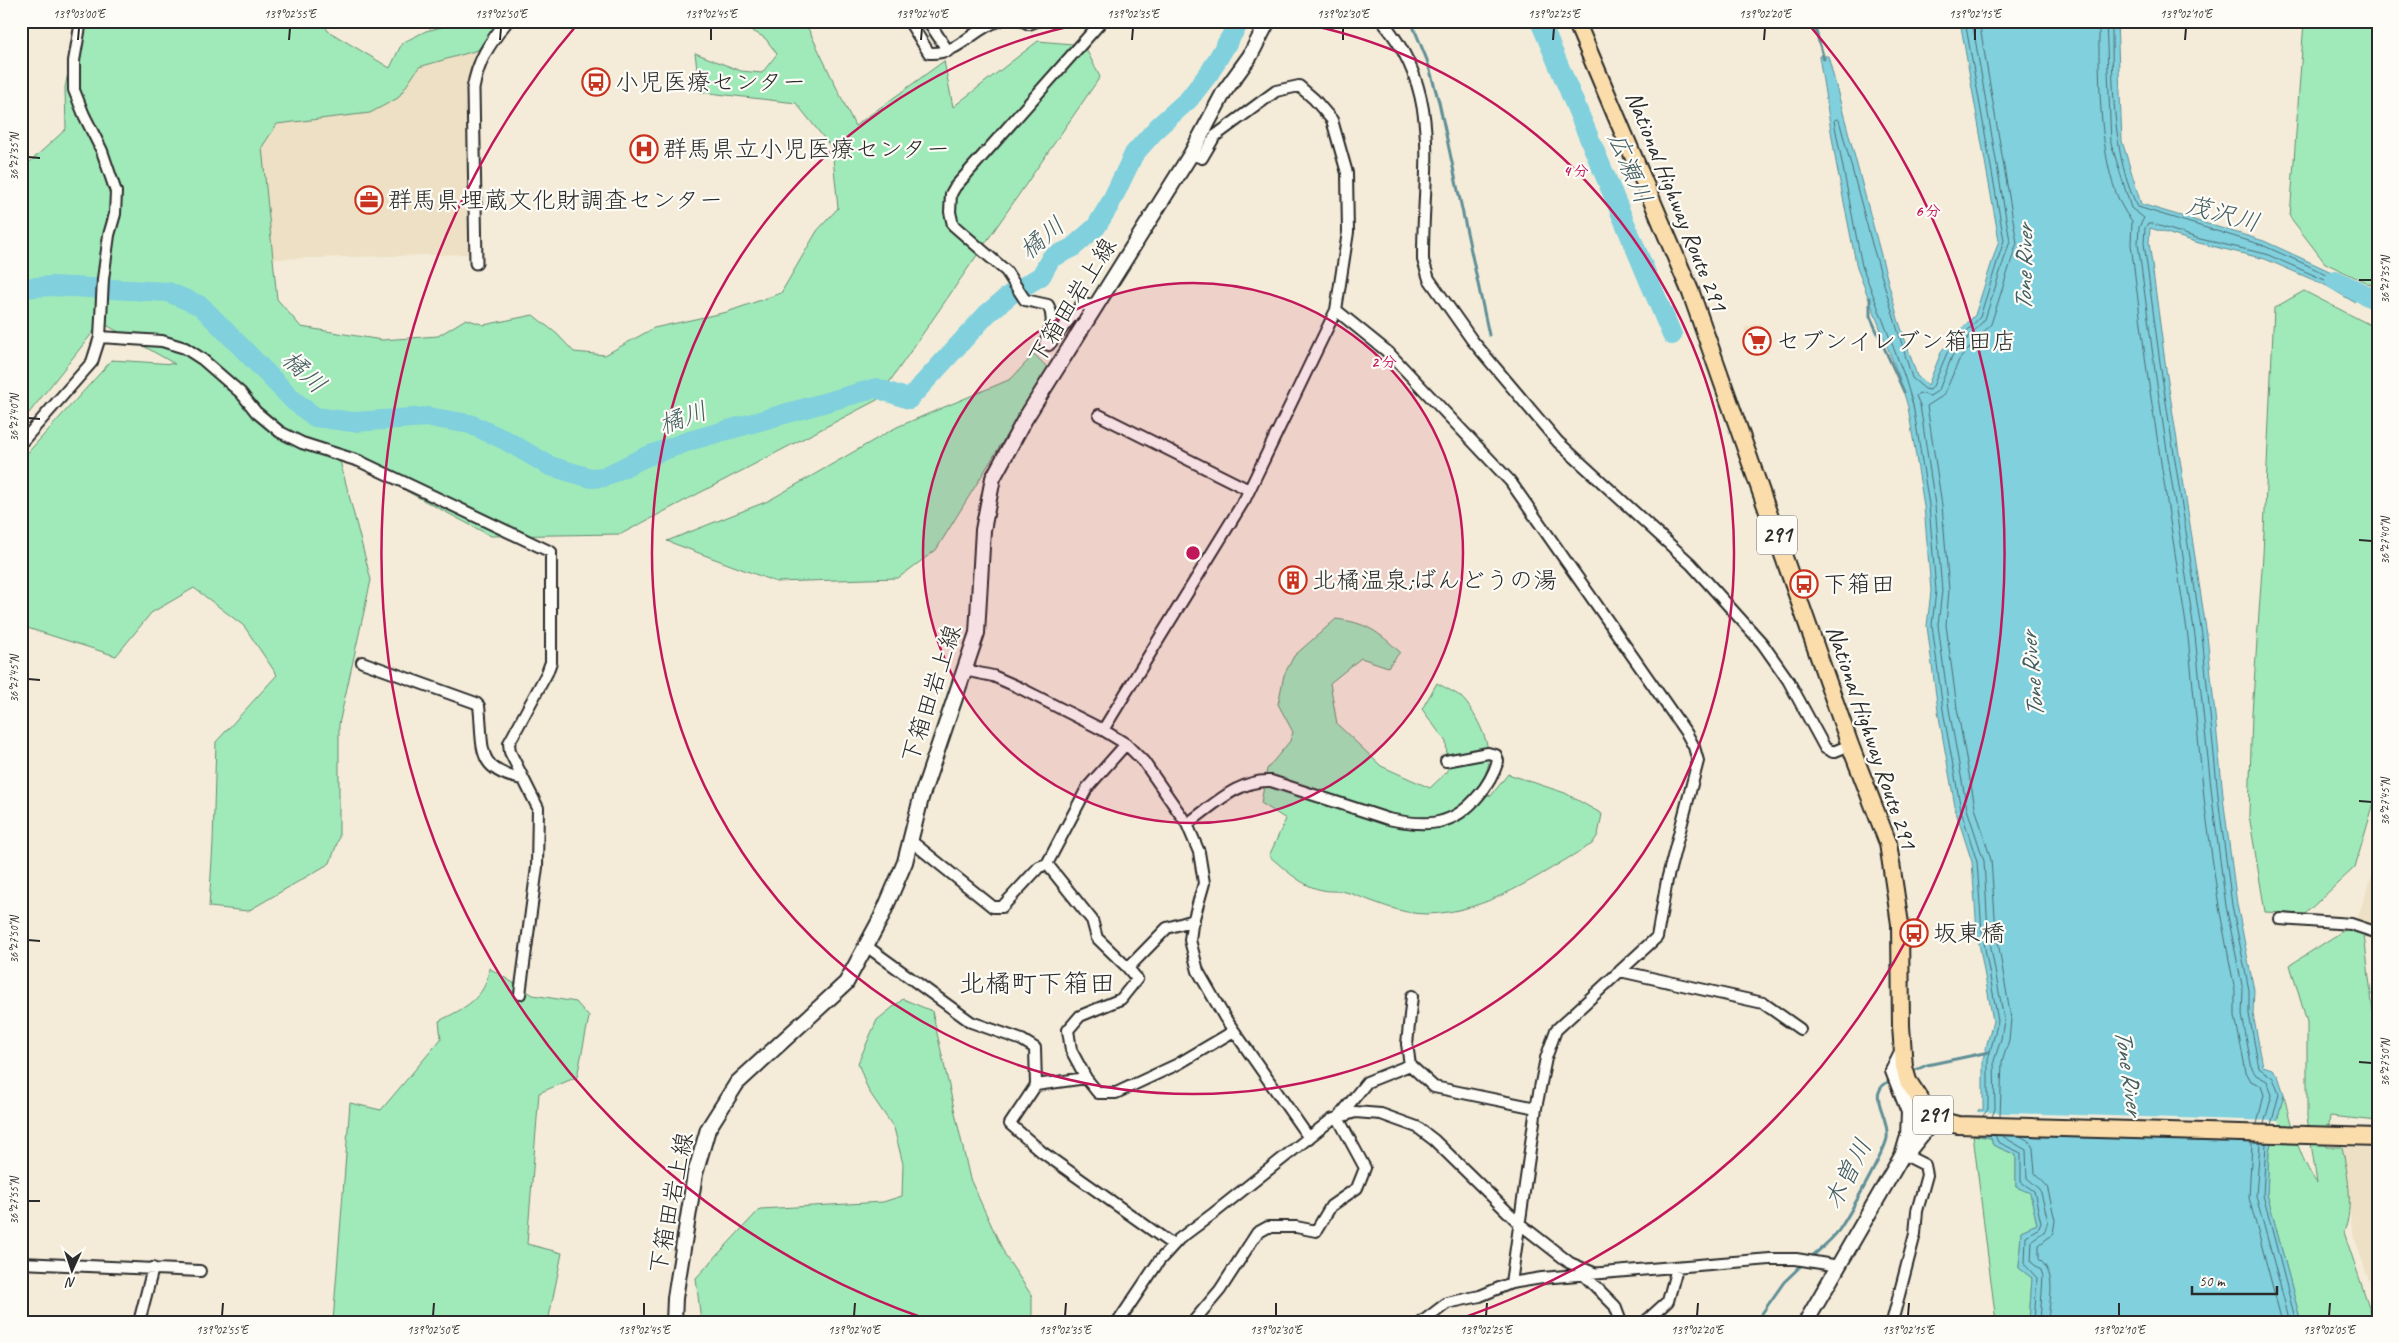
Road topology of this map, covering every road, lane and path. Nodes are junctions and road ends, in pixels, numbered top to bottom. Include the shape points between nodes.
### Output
1 (81, 21) edge
2 (507, 21) edge
3 (909, 21) edge
4 (928, 21) edge
5 (998, 21) edge
6 (1023, 21) edge
7 (1037, 21) edge
8 (1102, 21) edge
9 (1268, 21) edge
10 (1382, 21) edge
11 (1576, 21) edge
12 (948, 51) junction
13 (1191, 154) junction
14 (476, 263) dead end
15 (1096, 305) junction
16 (1336, 310) junction
17 (100, 338) junction
18 (1099, 415) dead end
19 (21, 443) edge
20 (1249, 490) junction
21 (362, 662) dead end
22 (964, 670) junction
23 (1102, 730) junction
24 (1126, 744) junction
25 (1850, 744) junction
26 (1446, 761) dead end
27 (522, 779) junction
28 (1187, 824) junction
29 (911, 841) junction
30 (1047, 864) junction
31 (2280, 919) dead end
32 (1194, 920) junction
33 (2378, 933) edge
34 (869, 948) dead end
35 (1128, 968) junction
36 (1620, 971) junction
37 (520, 994) dead end
38 (1412, 996) dead end
39 (1800, 1029) dead end
40 (1234, 1031) junction
41 (1410, 1065) junction
42 (1901, 1071) junction
43 (1086, 1078) junction
44 (1036, 1085) junction
45 (1536, 1108) junction
46 (1936, 1117) junction
47 (1338, 1118) junction
48 (1309, 1138) junction
49 (2378, 1138) edge
50 (1903, 1154) junction
51 (1520, 1224) junction
52 (1173, 1245) junction
53 (21, 1263) edge
54 (1839, 1266) junction
55 (153, 1268) junction
56 (1677, 1268) junction
57 (200, 1271) dead end
58 (1582, 1273) junction
59 (1594, 1273) junction
60 (1511, 1283) junction
61 (139, 1322) edge
62 (674, 1322) edge
63 (1118, 1322) edge
64 (1194, 1322) edge
65 (1422, 1322) edge
66 (1621, 1322) edge
67 (1645, 1322) edge
68 (1806, 1322) edge
69 (1892, 1322) edge

1 - 17 street via 74,61 74,90 102,151 116,192 103,279
2 - 14 street via 483,55 473,89
3 - 12 street via 929,53
4 - 12 street
5 - 12 street
6 - 7 street via 1028,24
8 - 15 street via 951,194 950,212 954,225 1006,271 1024,300 1048,305 1053,315 1046,343 1049,345 1081,306
9 - 13 main road, 下箱田岩上線 via 1250,56 1224,92
10 - 25 street via 1396,38 1423,101 1427,141 1423,260 1434,286 1472,340 1558,442 1691,564 1762,643 1788,680 1825,748 1833,752
11 - 25 highway, National Highway Route 291 / 291 via 1691,293
13 - 15 main road, 下箱田岩上線
13 - 16 street via 1202,158 1216,136 1276,92 1299,86 1314,98 1332,120 1346,173 1348,232
15 - 22 main road, 下箱田岩上線 via 1025,419 993,478 983,530 977,633
16 - 20 street
16 - 36 street via 1389,353 1510,481 1694,747 1698,761 1667,880 1657,937
17 - 19 street via 92,362
17 - 27 street via 162,341 185,348 241,393 256,412 280,432 302,443 359,461 551,552 551,662 509,744
18 - 20 street
20 - 23 street
21 - 27 street via 476,703 485,760 500,773
22 - 23 street via 993,676
22 - 29 main road, 下箱田岩上線 via 921,798
23 - 24 street
24 - 28 street via 1144,762
24 - 30 street via 1087,788
25 - 42 highway, National Highway Route 291 / 291 via 1888,843 1900,924
26 - 28 street via 1488,753 1496,755 1498,761 1487,786 1470,807 1444,822 1408,823 1388,819 1272,781 1263,781 1235,790
27 - 37 street via 538,808 538,866
28 - 32 street via 1199,852 1204,883
29 - 30 street via 994,907 1002,907 1039,867
29 - 62 main road, 下箱田岩上線 via 881,918 846,982 736,1083 708,1129 695,1174
30 - 35 street via 1092,920 1097,938
31 - 33 street via 2351,924
32 - 35 street via 1167,928
32 - 40 street via 1190,940 1198,971
34 - 44 street via 971,1022 1022,1040 1035,1048
35 - 43 street via 1137,979 1121,999 1080,1016 1068,1030 1071,1050
36 - 39 street via 1763,1003
36 - 45 street via 1556,1030 1546,1058
38 - 41 street via 1407,1044
40 - 43 street via 1178,1064 1116,1093 1098,1093
40 - 48 street
41 - 45 street via 1434,1087
41 - 47 street via 1367,1082
42 - 46 highway, National Highway Route 291 / 291 via 1920,1102
42 - 50 main road via 1909,1112
43 - 44 street
44 - 52 street via 1010,1124 1042,1152
45 - 51 street
46 - 49 highway, National Highway Route 291 / 291 via 1958,1125 1974,1126
46 - 50 main road
47 - 48 street
47 - 51 street via 1355,1112 1381,1114 1416,1127 1434,1140
47 - 64 street via 1365,1168 1357,1188 1331,1206 1316,1231 1268,1227 1258,1233
48 - 52 street
50 - 54 main road
50 - 69 street via 1925,1165 1927,1175
51 - 59 street via 1570,1263
51 - 60 street
52 - 63 street
53 - 55 street
54 - 56 street via 1796,1259 1770,1259
54 - 68 main road
55 - 57 street
55 - 61 street
56 - 59 street
56 - 67 street via 1668,1301
58 - 59 street
58 - 60 street
58 - 66 street via 1615,1306
60 - 65 street via 1480,1296 1447,1302

